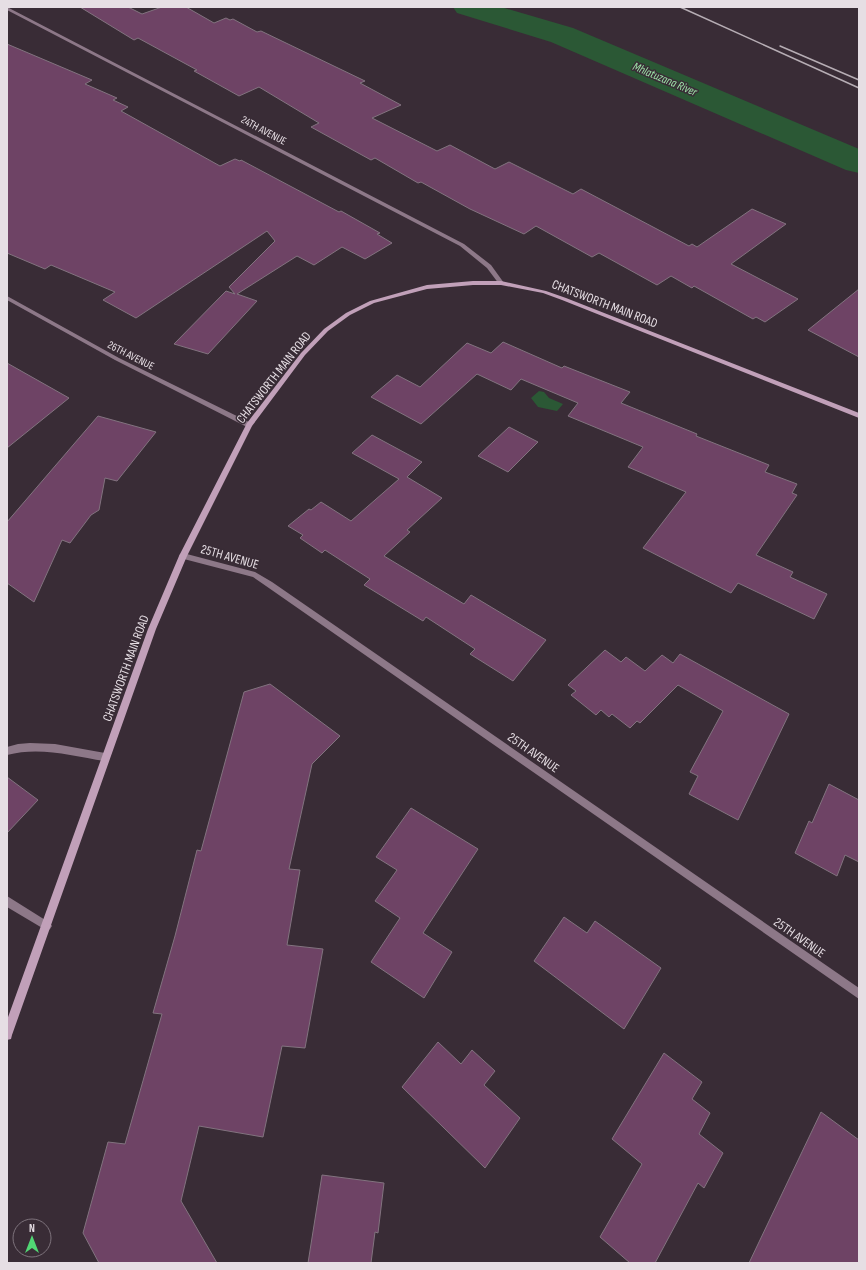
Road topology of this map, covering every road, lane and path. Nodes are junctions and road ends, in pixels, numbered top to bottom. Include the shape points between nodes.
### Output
1 (7, 8) edge
2 (501, 283) junction
3 (7, 298) edge
4 (859, 416) edge
5 (249, 425) junction
6 (183, 556) junction
7 (7, 752) edge
8 (105, 757) junction
9 (7, 901) edge
10 (47, 926) junction
11 (859, 994) edge
12 (7, 1035) edge

1 - 2 street, 24TH AVENUE via 462,245 485,262
2 - 4 street, CHATSWORTH MAIN ROAD via 564,299
2 - 5 street, CHATSWORTH MAIN ROAD via 426,287 372,302 348,314 326,330 303,354
3 - 5 street, 26TH AVENUE via 117,359
5 - 6 street, CHATSWORTH MAIN ROAD
6 - 8 street, CHATSWORTH MAIN ROAD via 152,629
6 - 11 street, 25TH AVENUE via 255,575 269,584
7 - 8 street via 14,748 35,746
8 - 10 street, CHATSWORTH MAIN ROAD
9 - 10 street
10 - 12 street, CHATSWORTH MAIN ROAD

